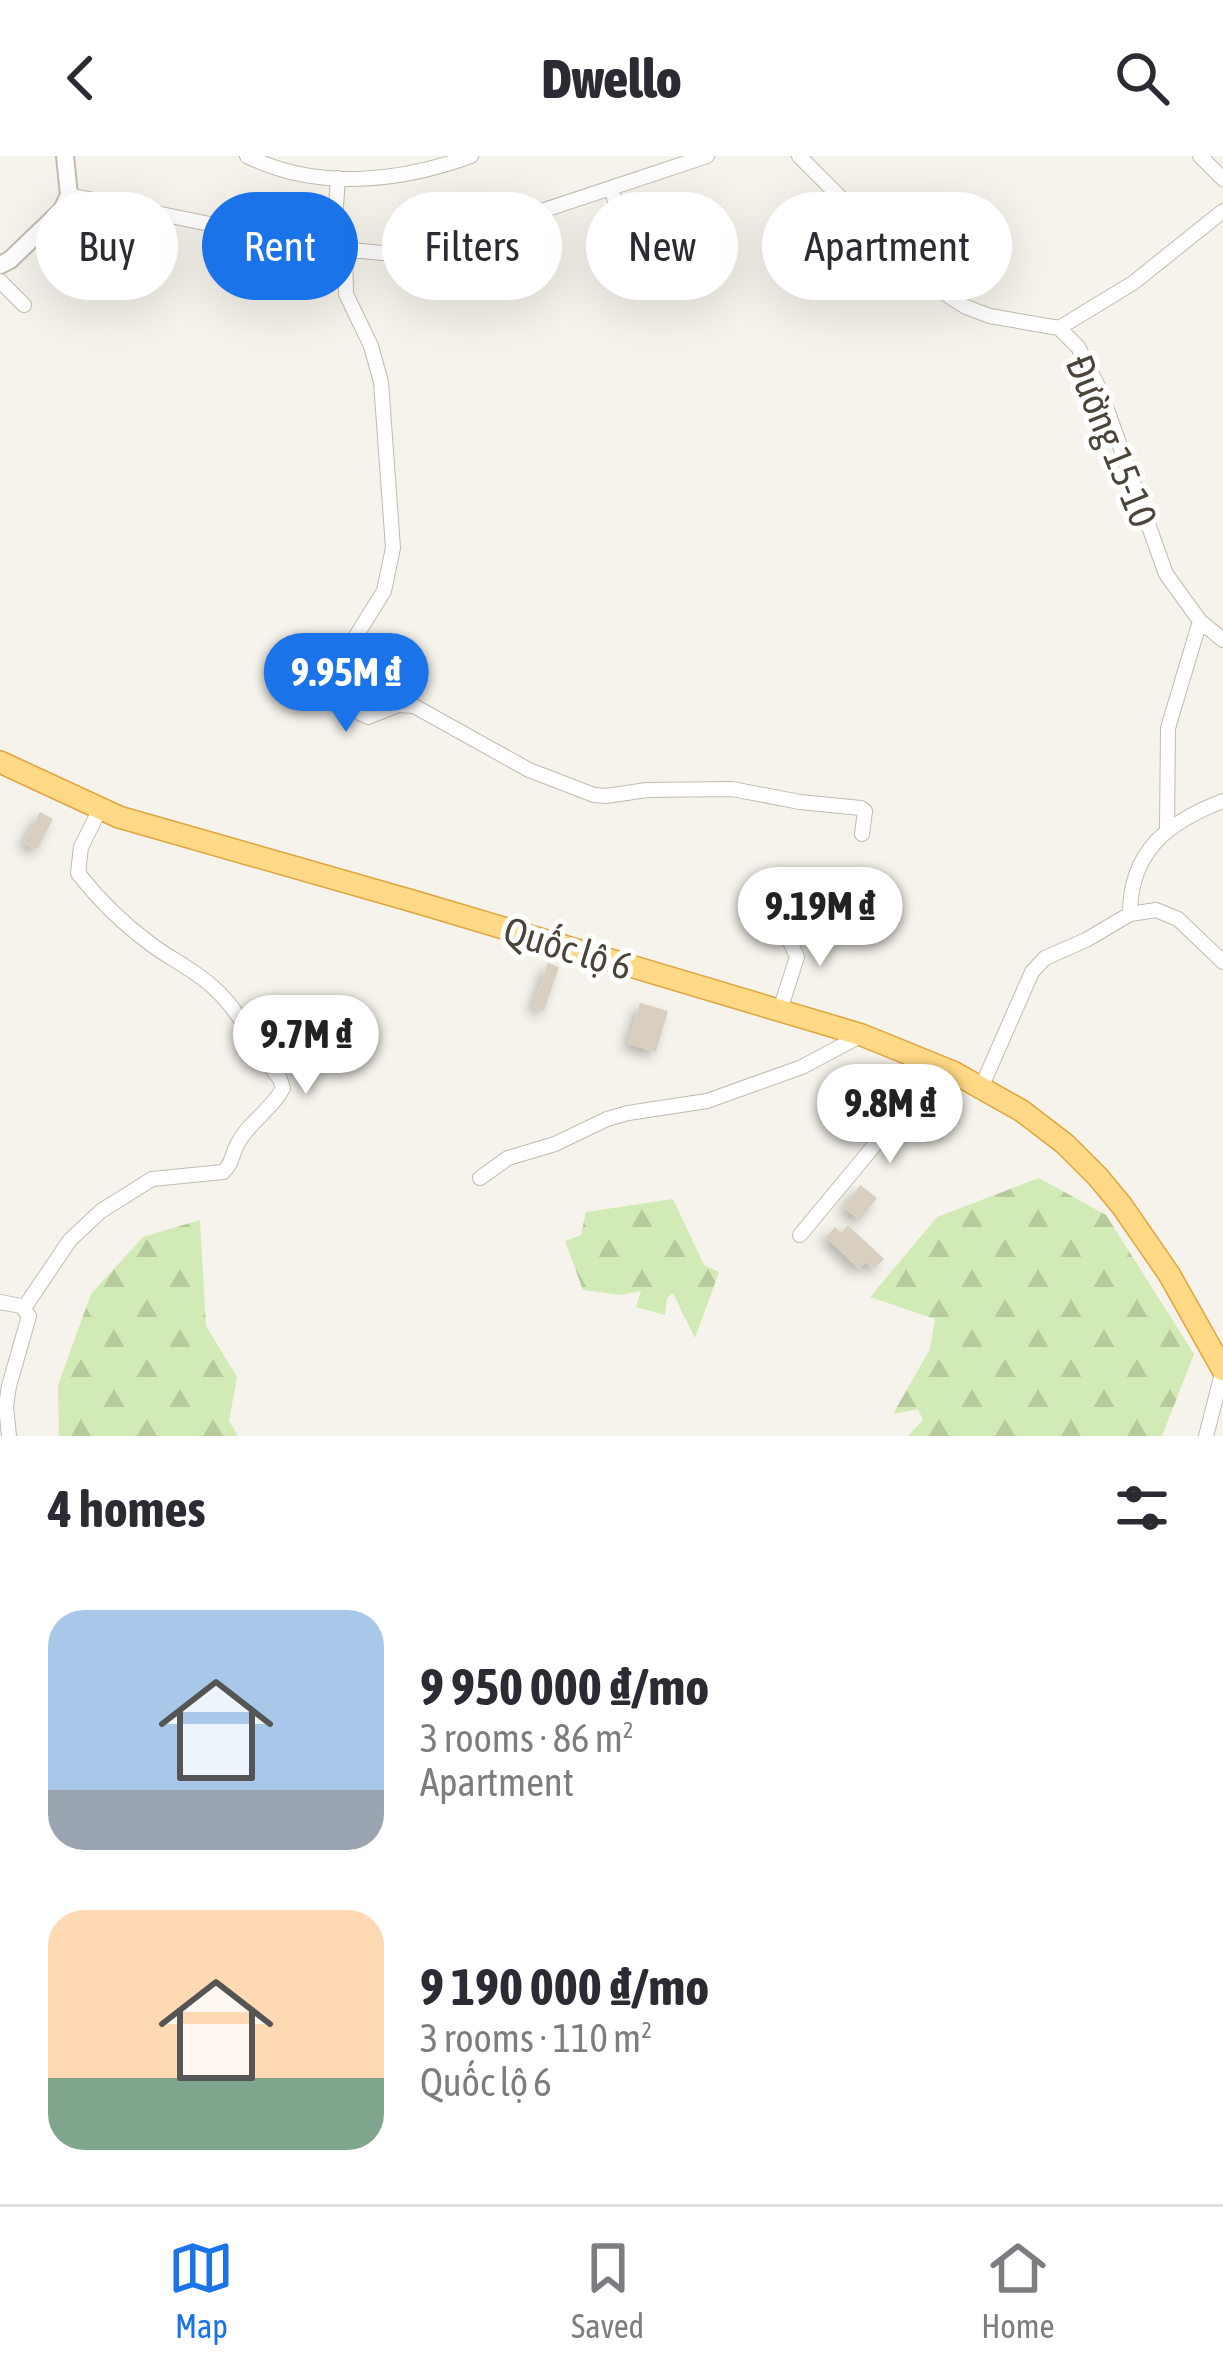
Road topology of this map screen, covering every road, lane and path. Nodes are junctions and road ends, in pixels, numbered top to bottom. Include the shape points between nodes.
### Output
1 (65, 156) edge
2 (247, 156) edge
3 (471, 156) edge
4 (706, 156) edge
5 (799, 156) edge
6 (1200, 156) edge
7 (338, 178) junction
8 (1223, 179) edge
9 (612, 189) junction
10 (68, 192) edge
11 (338, 192) edge
12 (613, 192) edge
13 (562, 205) edge
14 (1223, 212) edge
15 (36, 235) edge
16 (0, 265) edge
17 (0, 280) edge
18 (349, 300) edge
19 (24, 305) dead end
20 (1059, 328) junction
21 (1200, 621) junction
22 (1223, 640) edge
23 (0, 762) edge
24 (1223, 802) edge
25 (100, 809) junction
26 (1167, 829) junction
27 (862, 834) dead end
28 (1130, 914) junction
29 (786, 933) dead end
30 (1223, 962) edge
31 (780, 1010) junction
32 (862, 1035) junction
33 (953, 1072) junction
34 (981, 1088) junction
35 (480, 1178) dead end
36 (800, 1235) dead end
37 (0, 1302) edge
38 (25, 1308) junction
39 (1216, 1341) edge
40 (1223, 1370) edge
41 (9, 1436) edge
42 (1206, 1436) edge

1 - 10 street
2 - 7 street
3 - 7 street via 422,171
4 - 9 street
5 - 20 street, Đường 15-10 via 941,291 989,316
6 - 8 street
7 - 11 street
9 - 12 street
9 - 13 street
14 - 20 street
15 - 16 street
17 - 19 street
18 - 27 street via 380,382 393,548 384,591 335,670 338,689 359,714 414,706 529,770 594,795 732,788 861,808
20 - 21 street, Đường 15-10 via 1090,366 1161,562
21 - 22 street, Đường 15-10
21 - 26 street via 1168,728
23 - 25 highway, Quốc lộ 6
24 - 26 street
25 - 31 highway, Quốc lộ 6
25 - 38 street via 78,872 154,946 229,1002 283,1088 223,1172 152,1179 101,1211 70,1240
26 - 28 street via 1137,869
28 - 30 street via 1171,914
28 - 34 street via 1036,966
29 - 31 street via 797,957
31 - 32 highway, Quốc lộ 6
32 - 33 highway, Quốc lộ 6
32 - 35 street via 707,1101 607,1119
33 - 34 highway, Quốc lộ 6
33 - 36 street via 878,1141
34 - 39 highway, Quốc lộ 6 via 1065,1144 1098,1177
37 - 38 street
38 - 41 street via 7,1396
39 - 40 highway, Quốc lộ 6
40 - 42 street

